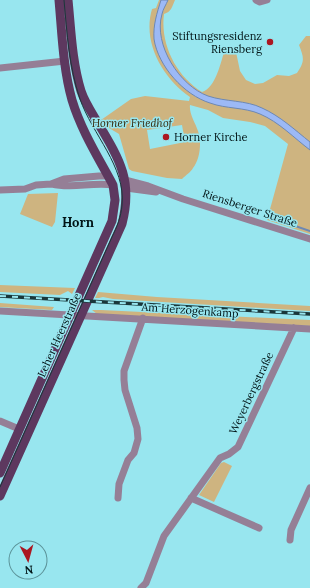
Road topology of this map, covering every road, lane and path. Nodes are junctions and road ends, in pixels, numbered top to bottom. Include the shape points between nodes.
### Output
1 (59, 0) edge
2 (68, 0) edge
3 (256, 0) edge
4 (267, 0) edge
5 (65, 61) junction
6 (0, 68) edge
7 (108, 176) junction
8 (52, 184) junction
9 (125, 184) junction
10 (113, 185) junction
11 (0, 190) edge
12 (310, 239) edge
13 (0, 311) edge
14 (69, 315) junction
15 (81, 316) junction
16 (143, 318) junction
17 (294, 328) junction
18 (310, 329) edge
19 (0, 422) edge
20 (19, 429) junction
21 (0, 473) edge
22 (310, 488) edge
23 (0, 496) edge
24 (118, 498) dead end
25 (191, 498) junction
26 (259, 528) dead end
27 (290, 540) dead end
28 (141, 588) edge

1 - 5 main road, Leher Heerstraße
2 - 9 main road via 77,76 89,109 117,157
3 - 4 street
5 - 6 street
5 - 7 main road, Leher Heerstraße via 72,100 79,119
7 - 8 street via 64,179
7 - 9 main road
7 - 10 main road, Leher Heerstraße
8 - 10 street
8 - 11 street
9 - 10 main road
9 - 12 street, Riensberger Straße via 148,186
9 - 15 main road, Leher Heerstraße via 122,224
10 - 14 main road, Leher Heerstraße via 115,200 112,222
13 - 14 street, Am Herzogenkamp
14 - 15 street, Am Herzogenkamp
14 - 20 main road, Leher Heerstraße
15 - 16 street, Am Herzogenkamp
15 - 23 main road, Leher Heerstraße
16 - 17 street, Am Herzogenkamp
16 - 24 street via 124,370 125,390 138,439 119,484
17 - 18 street, Am Herzogenkamp
17 - 25 street, Weyerbergstraße via 238,447 220,458
19 - 20 street
20 - 21 main road, Leher Heerstraße
22 - 27 street via 291,530
25 - 26 street
25 - 28 street, Weyerbergstraße via 164,536 146,583

